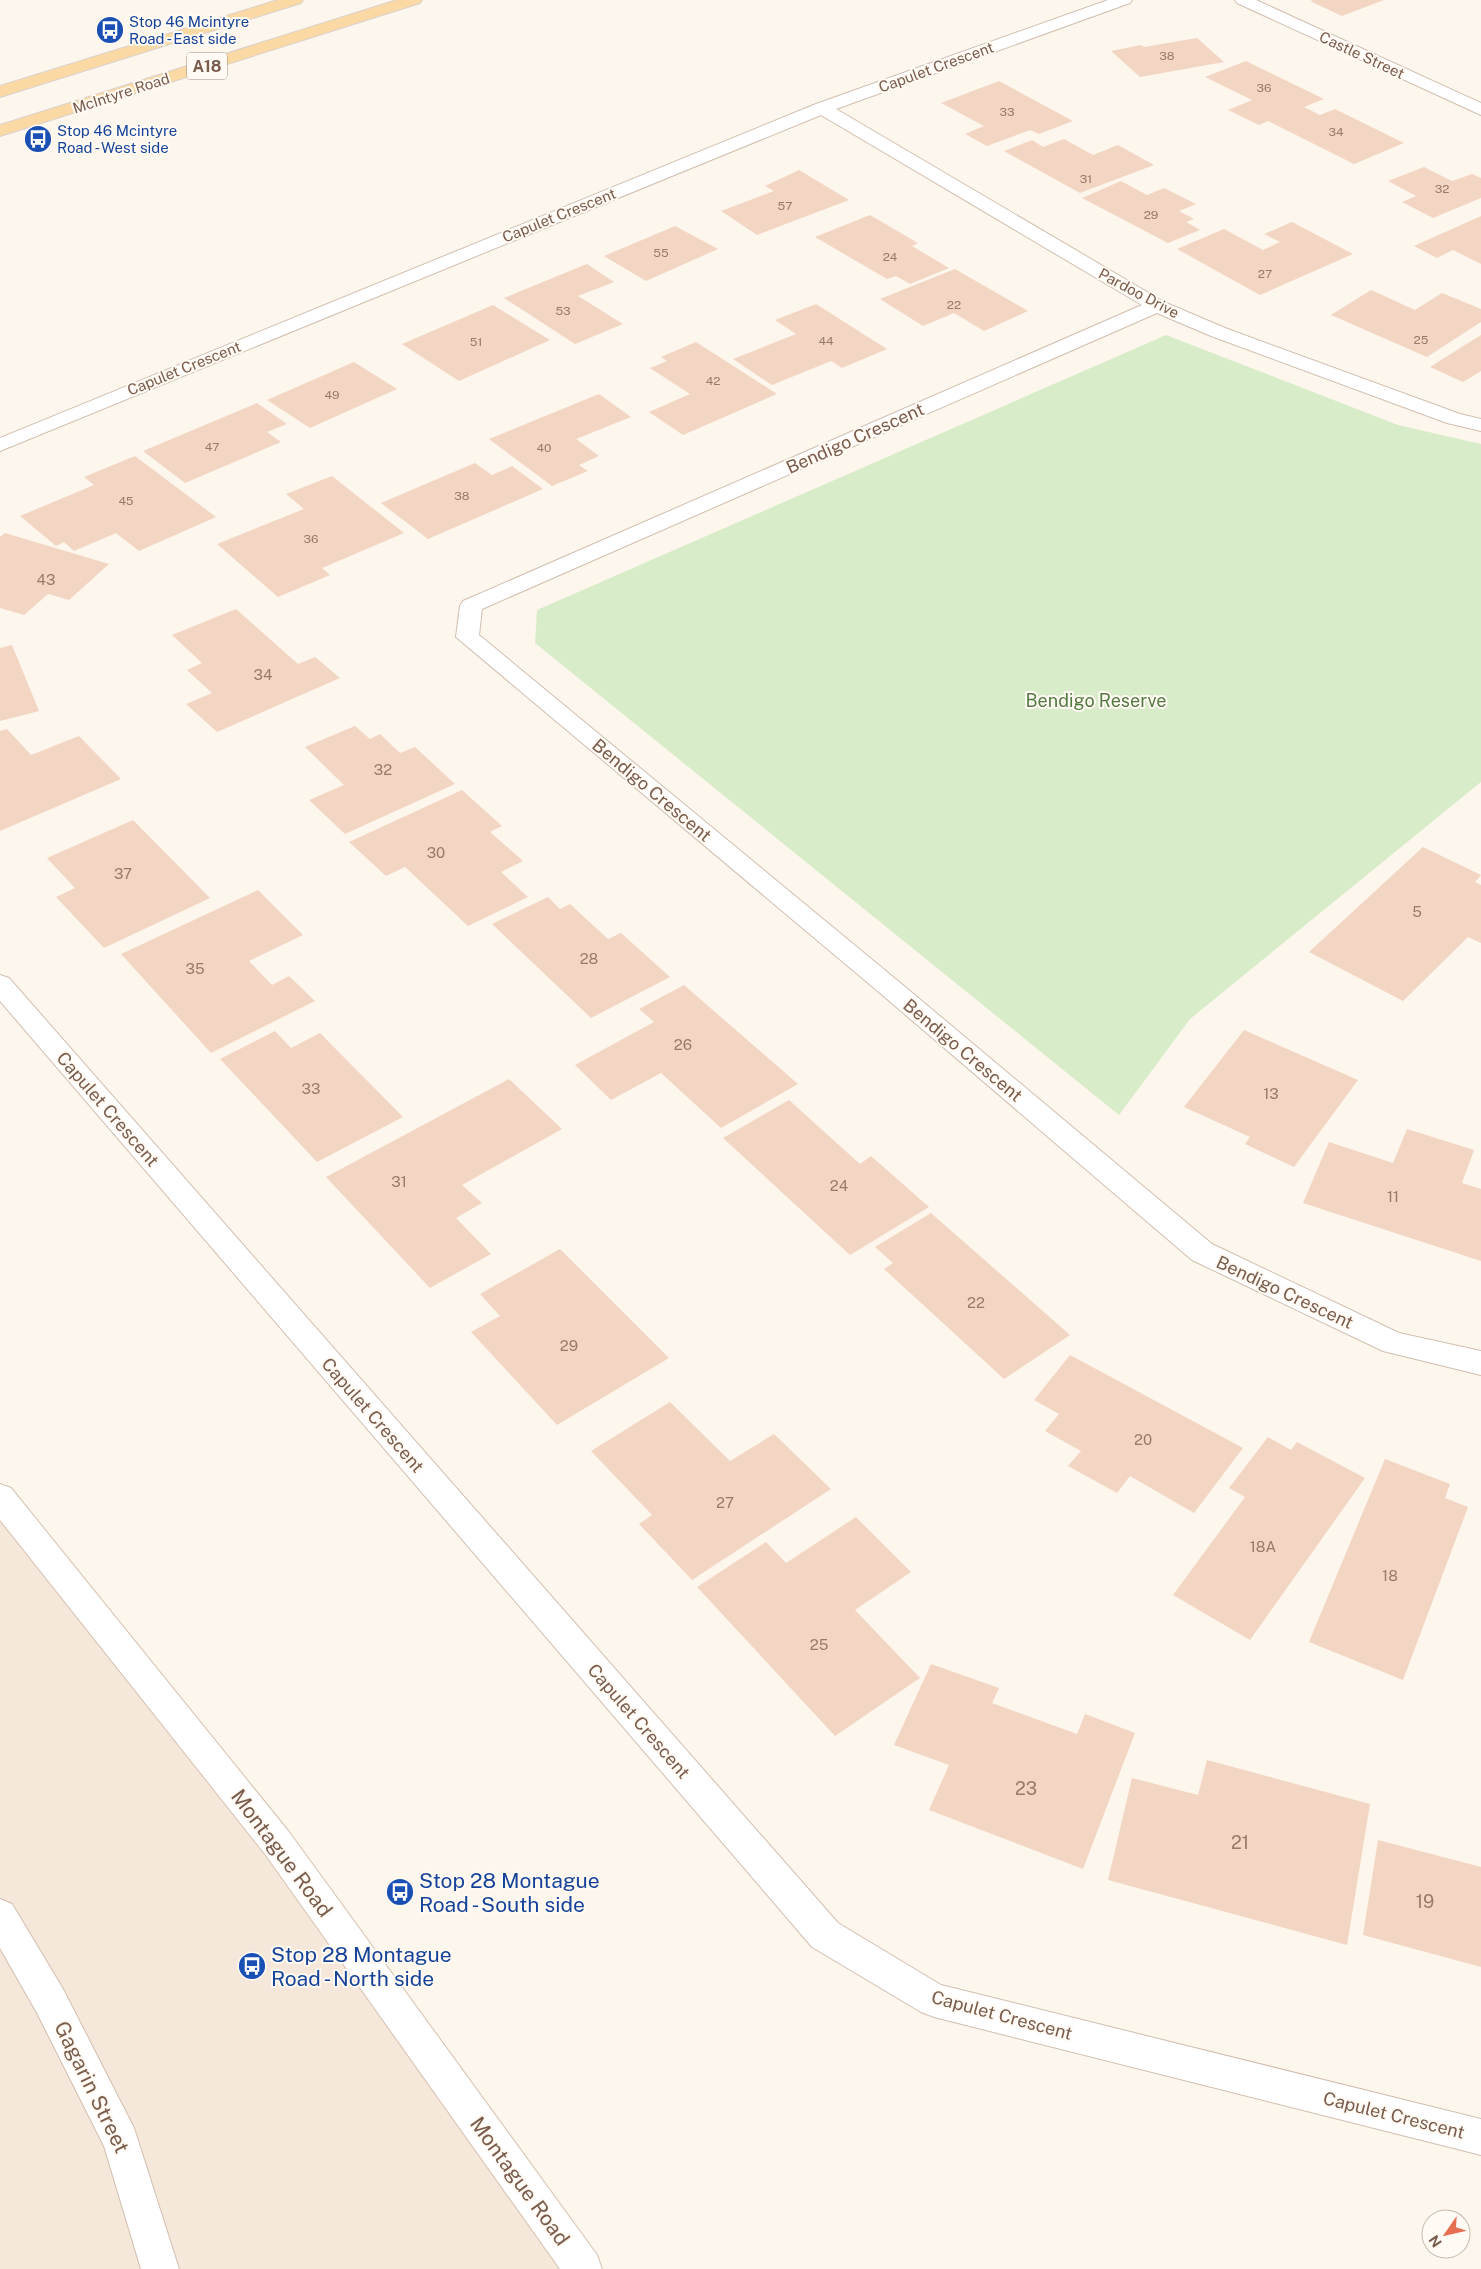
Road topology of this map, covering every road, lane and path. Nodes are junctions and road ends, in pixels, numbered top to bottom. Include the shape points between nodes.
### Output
1 (295, 0) edge
2 (414, 0) edge
3 (1124, 0) edge
4 (1243, 0) edge
5 (0, 92) edge
6 (822, 108) junction
7 (1481, 110) edge
8 (0, 132) edge
9 (1157, 306) junction
10 (1481, 425) edge
11 (0, 445) edge
12 (0, 984) edge
13 (1481, 1363) edge
14 (0, 1497) edge
15 (0, 1915) edge
16 (1481, 2136) edge
17 (160, 2269) edge
18 (583, 2269) edge

1 - 5 main road, A18
2 - 8 main road, McIntyre Road / A18
3 - 6 street, Capulet Crescent
4 - 7 street, Castle Street
6 - 9 street, Pardoo Drive
6 - 11 street, Capulet Crescent
9 - 10 street, Pardoo Drive via 1218,332 1454,419
9 - 13 street, Bendigo Crescent via 471,606 467,636 897,993 1202,1252 1393,1344
12 - 16 street, Capulet Crescent via 825,1935 934,2000
14 - 18 street, Montague Road via 277,1843
15 - 17 street, Gagarin Street via 50,2002 121,2141

